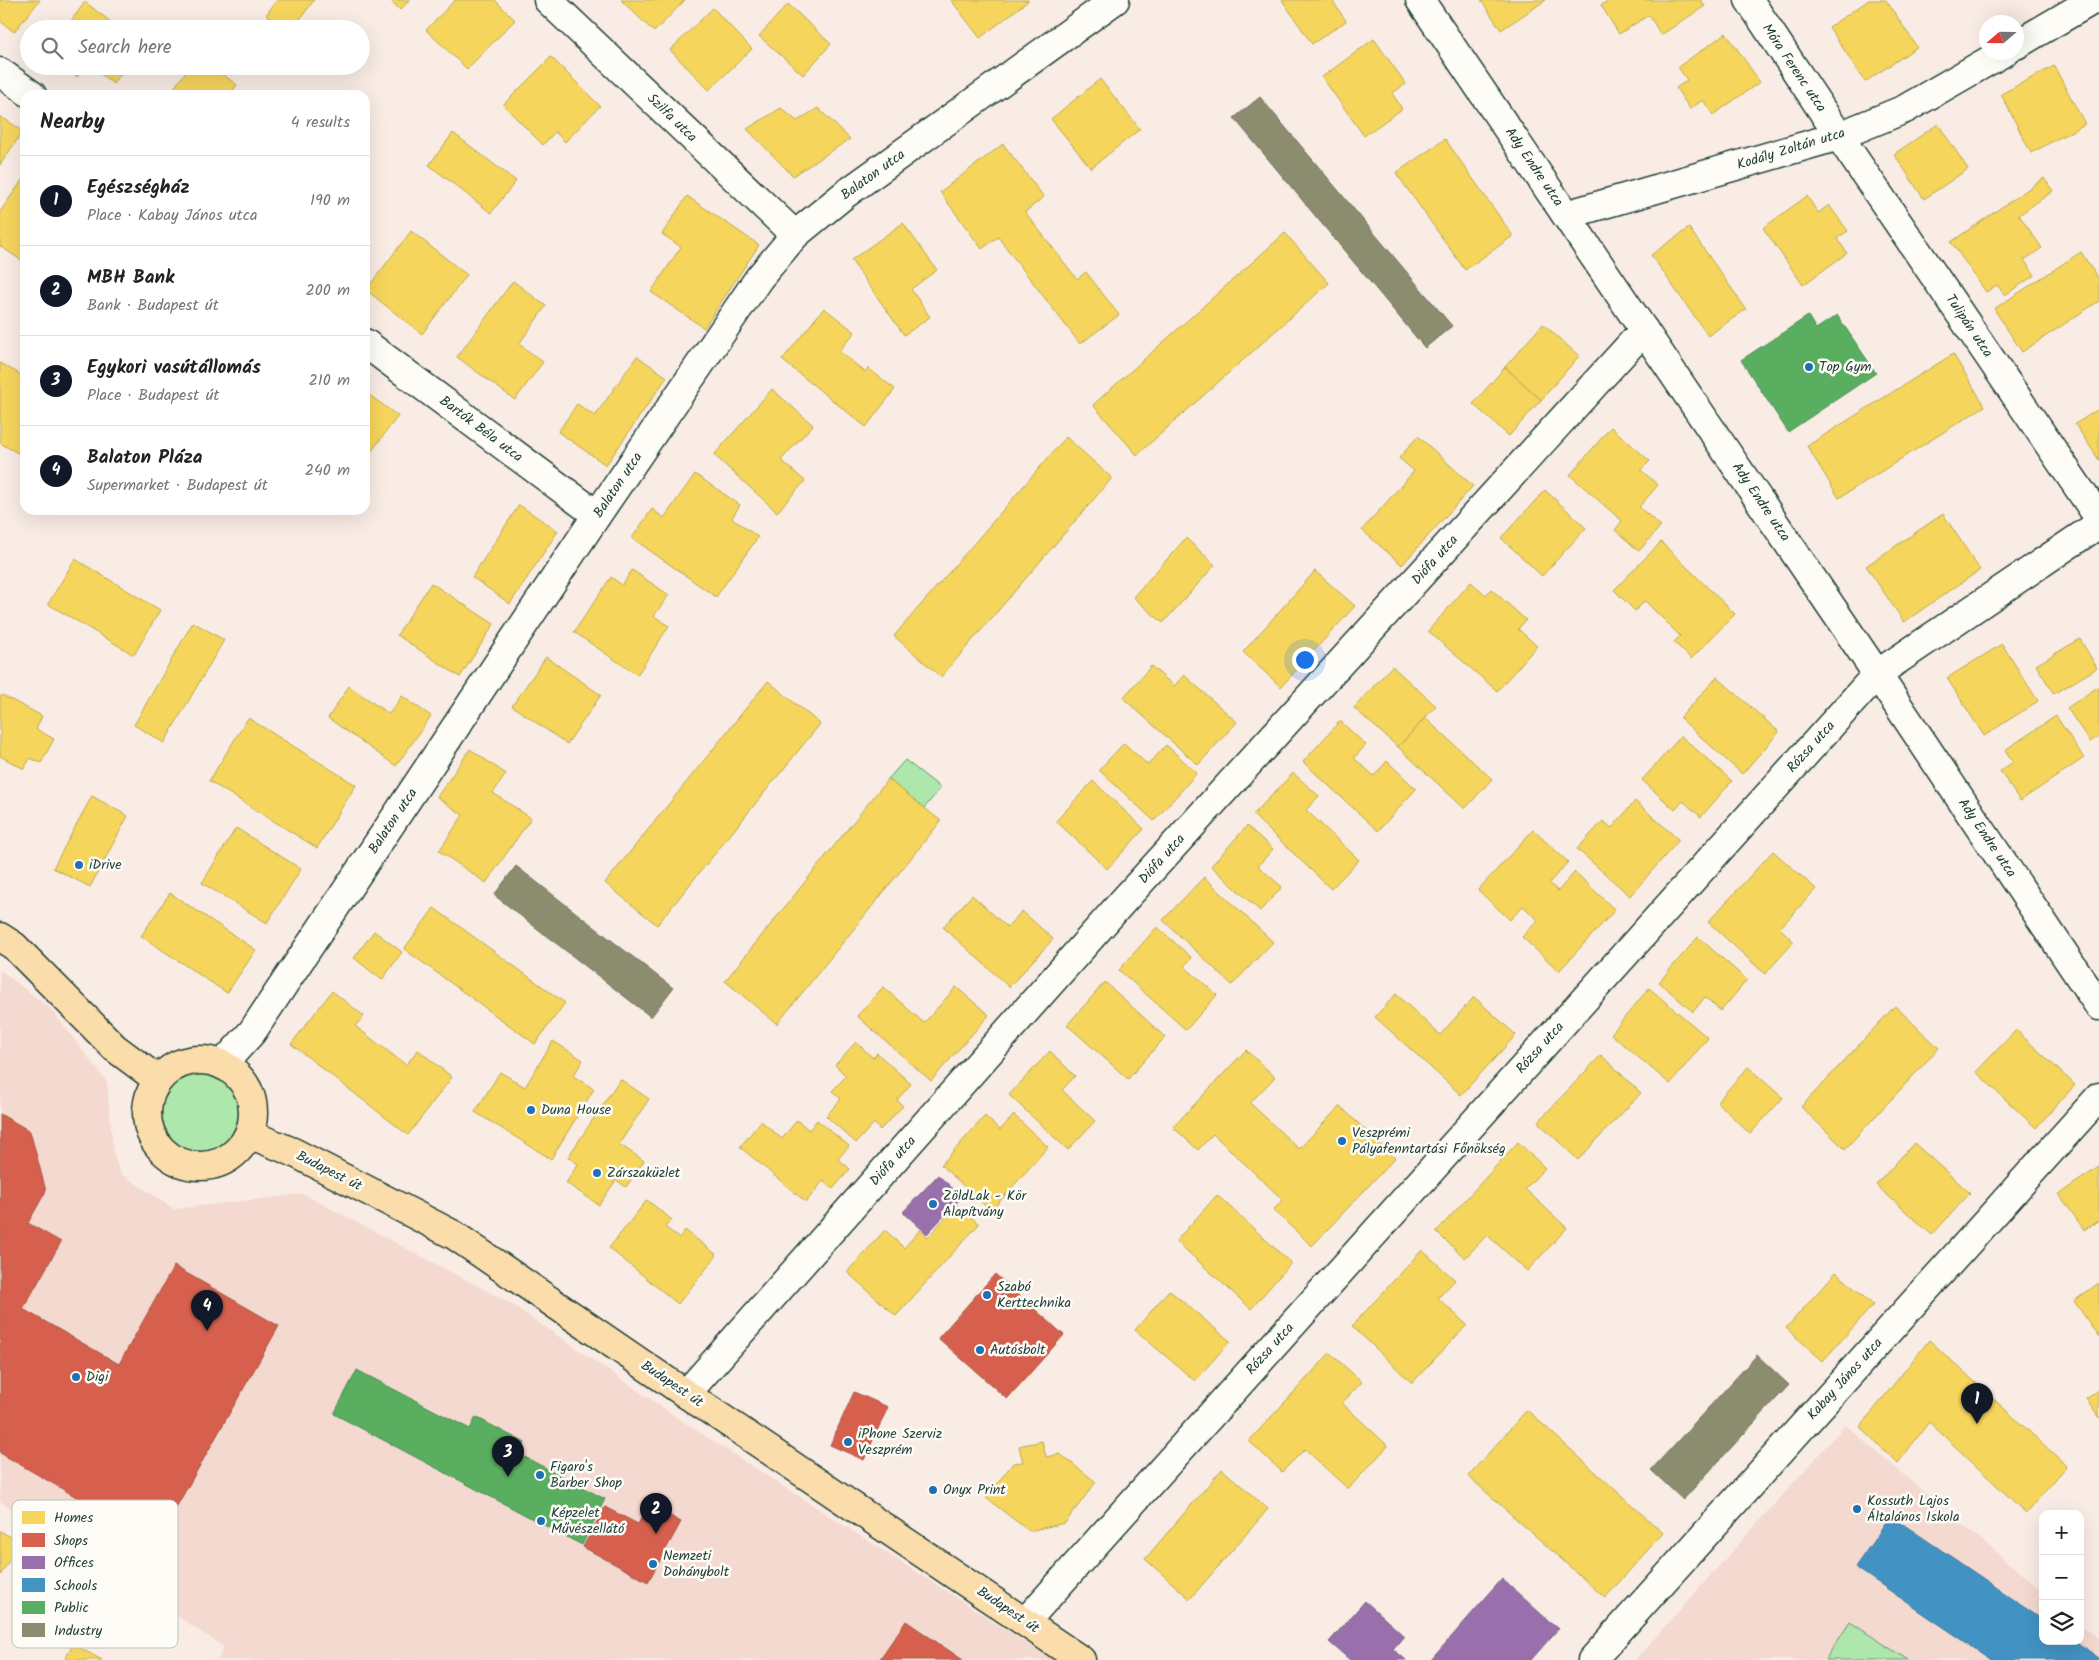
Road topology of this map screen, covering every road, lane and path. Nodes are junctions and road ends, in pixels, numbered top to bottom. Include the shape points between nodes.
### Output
1 (548, 0) edge
2 (1115, 0) edge
3 (1420, 0) edge
4 (1749, 0) edge
5 (2093, 0) edge
6 (2024, 41) edge
7 (1990, 60) edge
8 (0, 72) edge
9 (25, 90) edge
10 (1839, 136) junction
11 (1566, 215) junction
12 (795, 235) junction
13 (1644, 330) junction
14 (370, 347) edge
15 (598, 515) junction
16 (2099, 518) edge
17 (2099, 524) edge
18 (1877, 674) junction
19 (0, 937) edge
20 (2099, 1006) edge
21 (222, 1065) junction
22 (158, 1080) junction
23 (2099, 1097) edge
24 (249, 1134) junction
25 (686, 1394) junction
26 (1025, 1622) junction
27 (1081, 1660) edge
28 (1592, 1660) edge

1 - 12 street, Szilfa utca
2 - 12 street, Balaton utca via 844,195
3 - 11 street, Ady Endre utca
4 - 10 street, Móra Ferenc utca
5 - 6 street
7 - 10 street, Kodály Zoltán utca via 1905,109
8 - 9 street
10 - 11 street, Kodály Zoltán utca
10 - 16 street, Tulipán utca
11 - 13 street, Ady Endre utca
12 - 15 street, Balaton utca via 759,278
13 - 18 street, Ady Endre utca
13 - 25 street, Diófa utca via 1124,900
14 - 15 street, Bartók Béla utca
15 - 21 street, Balaton utca via 252,1032
17 - 18 street, Rózsa utca
18 - 20 street, Ady Endre utca
18 - 26 street, Rózsa utca
19 - 22 main road via 14,946 115,1048
21 - 22 main road via 206,1060 188,1061 172,1068
21 - 24 main road via 236,1074 252,1102
22 - 24 main road via 149,1096 146,1115 160,1149 175,1161 196,1167 218,1163 237,1152
23 - 28 street, Kabay János utca
24 - 25 main road, Budapest út via 293,1152 454,1235
25 - 26 main road, Budapest út
26 - 27 main road, Budapest út

